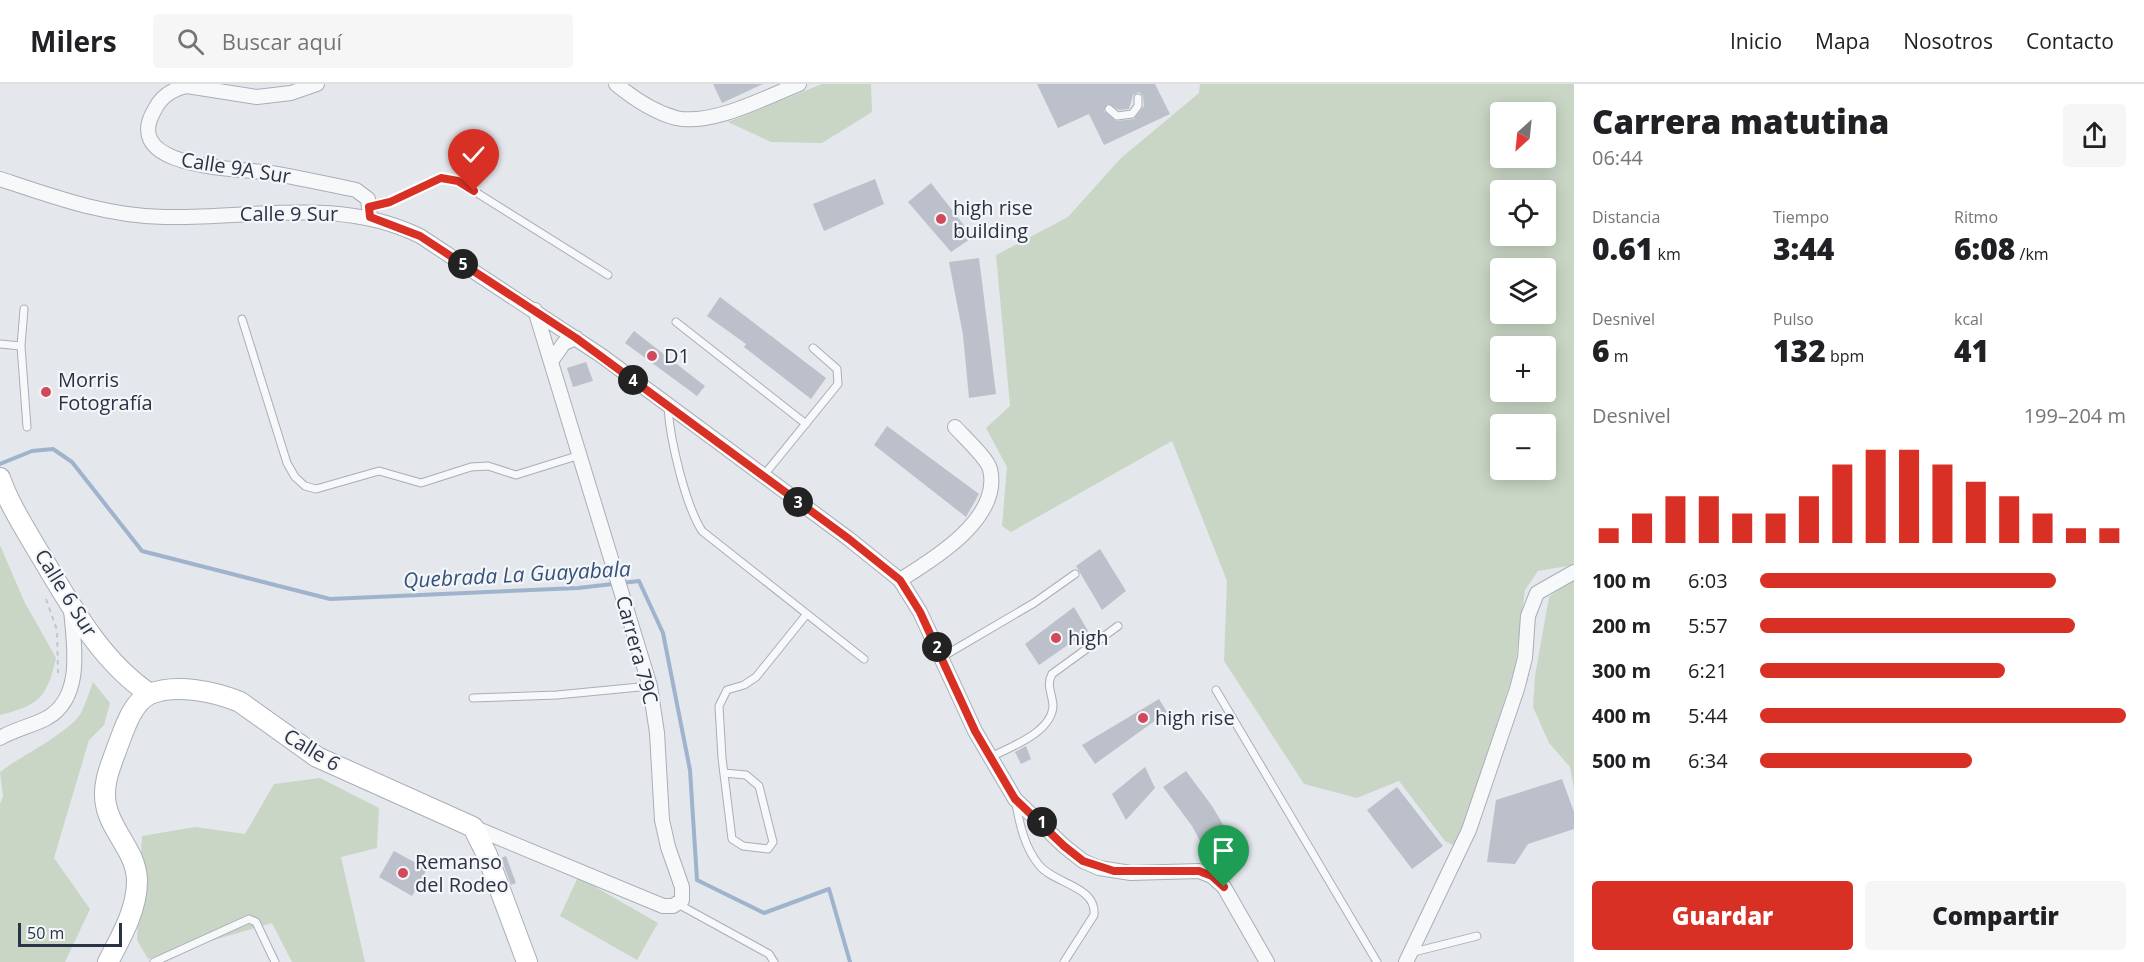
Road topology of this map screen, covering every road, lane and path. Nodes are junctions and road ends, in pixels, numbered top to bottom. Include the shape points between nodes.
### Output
1 (316, 84) edge
2 (616, 84) edge
3 (799, 84) edge
4 (1138, 98) dead end
5 (1109, 108) dead end
6 (0, 179) edge
7 (369, 212) junction
8 (608, 275) dead end
9 (24, 309) dead end
10 (535, 310) junction
11 (242, 319) dead end
12 (676, 322) dead end
13 (576, 338) junction
14 (0, 344) edge
15 (21, 346) junction
16 (813, 348) dead end
17 (552, 360) junction
18 (668, 407) junction
19 (806, 424) junction
20 (27, 427) dead end
21 (956, 427) dead end
22 (581, 454) junction
23 (763, 476) junction
24 (0, 478) edge
25 (1574, 572) edge
26 (1075, 574) dead end
27 (900, 580) junction
28 (41, 591) dead end
29 (71, 606) junction
30 (806, 615) junction
31 (1118, 626) dead end
32 (942, 657) junction
33 (864, 659) dead end
34 (58, 676) dead end
35 (650, 686) junction
36 (1216, 690) dead end
37 (150, 694) junction
38 (473, 698) dead end
39 (0, 738) edge
40 (991, 757) junction
41 (724, 773) junction
42 (1015, 799) junction
43 (474, 827) junction
44 (675, 905) junction
45 (1477, 936) dead end
46 (1408, 958) edge
47 (108, 962) edge
48 (154, 962) edge
49 (275, 962) edge
50 (527, 962) edge
51 (774, 962) edge
52 (1064, 962) edge
53 (1267, 962) edge
54 (1377, 962) edge

1 - 7 street, Calle 9A Sur via 291,93 257,97 180,88 168,93 154,109 150,136 156,146 179,161 271,173 356,190 368,199
2 - 3 street via 637,100 676,118 711,118
4 - 5 lane via 1132,114 1117,116
6 - 7 street, Calle 9 Sur via 63,201 134,215
7 - 8 lane via 441,178 458,181
7 - 10 street, Calle 9 Sur via 420,236
9 - 15 lane
10 - 13 street, Calle 9 Sur
10 - 17 street, Carrera 79C
11 - 22 lane via 286,463 305,486 316,489 379,471 421,483 471,467 488,466 516,475
12 - 19 lane
13 - 17 street via 564,343
13 - 18 street, Calle 9 Sur
14 - 15 lane
15 - 20 lane
16 - 19 lane via 837,369 839,376 838,384
17 - 22 street, Carrera 79C
18 - 23 street, Calle 9 Sur
18 - 30 lane via 669,427 690,506 702,531
19 - 23 lane
21 - 27 street via 989,467 990,495 961,539
22 - 35 street, Carrera 79C
23 - 27 street, Calle 9 Sur
24 - 29 main road, Calle 6 Sur via 9,501
25 - 46 street via 1537,592 1528,616 1525,658 1469,830
26 - 32 lane
27 - 32 street, Calle 9 Sur
28 - 34 path via 57,630
29 - 37 main road, Calle 6 Sur via 125,675
29 - 39 street via 75,660 67,696 47,718
30 - 33 lane
30 - 41 lane via 756,676 722,696 719,706
31 - 40 lane via 1052,674 1049,680 1053,707 1048,721 1034,734
32 - 40 street, Calle 9 Sur
35 - 38 lane
35 - 44 street, Carrera 79C via 665,836 683,895
36 - 54 lane
37 - 43 main road, Calle 6 via 186,690 240,702 317,757
37 - 47 main road via 126,724 106,782 109,816 130,853 137,878 128,920
40 - 42 street, Calle 9 Sur
41 - 41 lane via 746,775 759,786 773,842 768,849 743,846 732,839
42 - 52 lane via 1022,832 1040,866 1049,875 1082,891 1095,907 1094,915
42 - 53 street, Calle 9 Sur via 1064,846 1099,868 1131,873 1199,871 1212,876 1224,887
43 - 44 street, Calle 6 via 663,906
43 - 50 main road
44 - 51 lane via 769,954
45 - 46 lane
48 - 49 lane via 249,919 256,922

